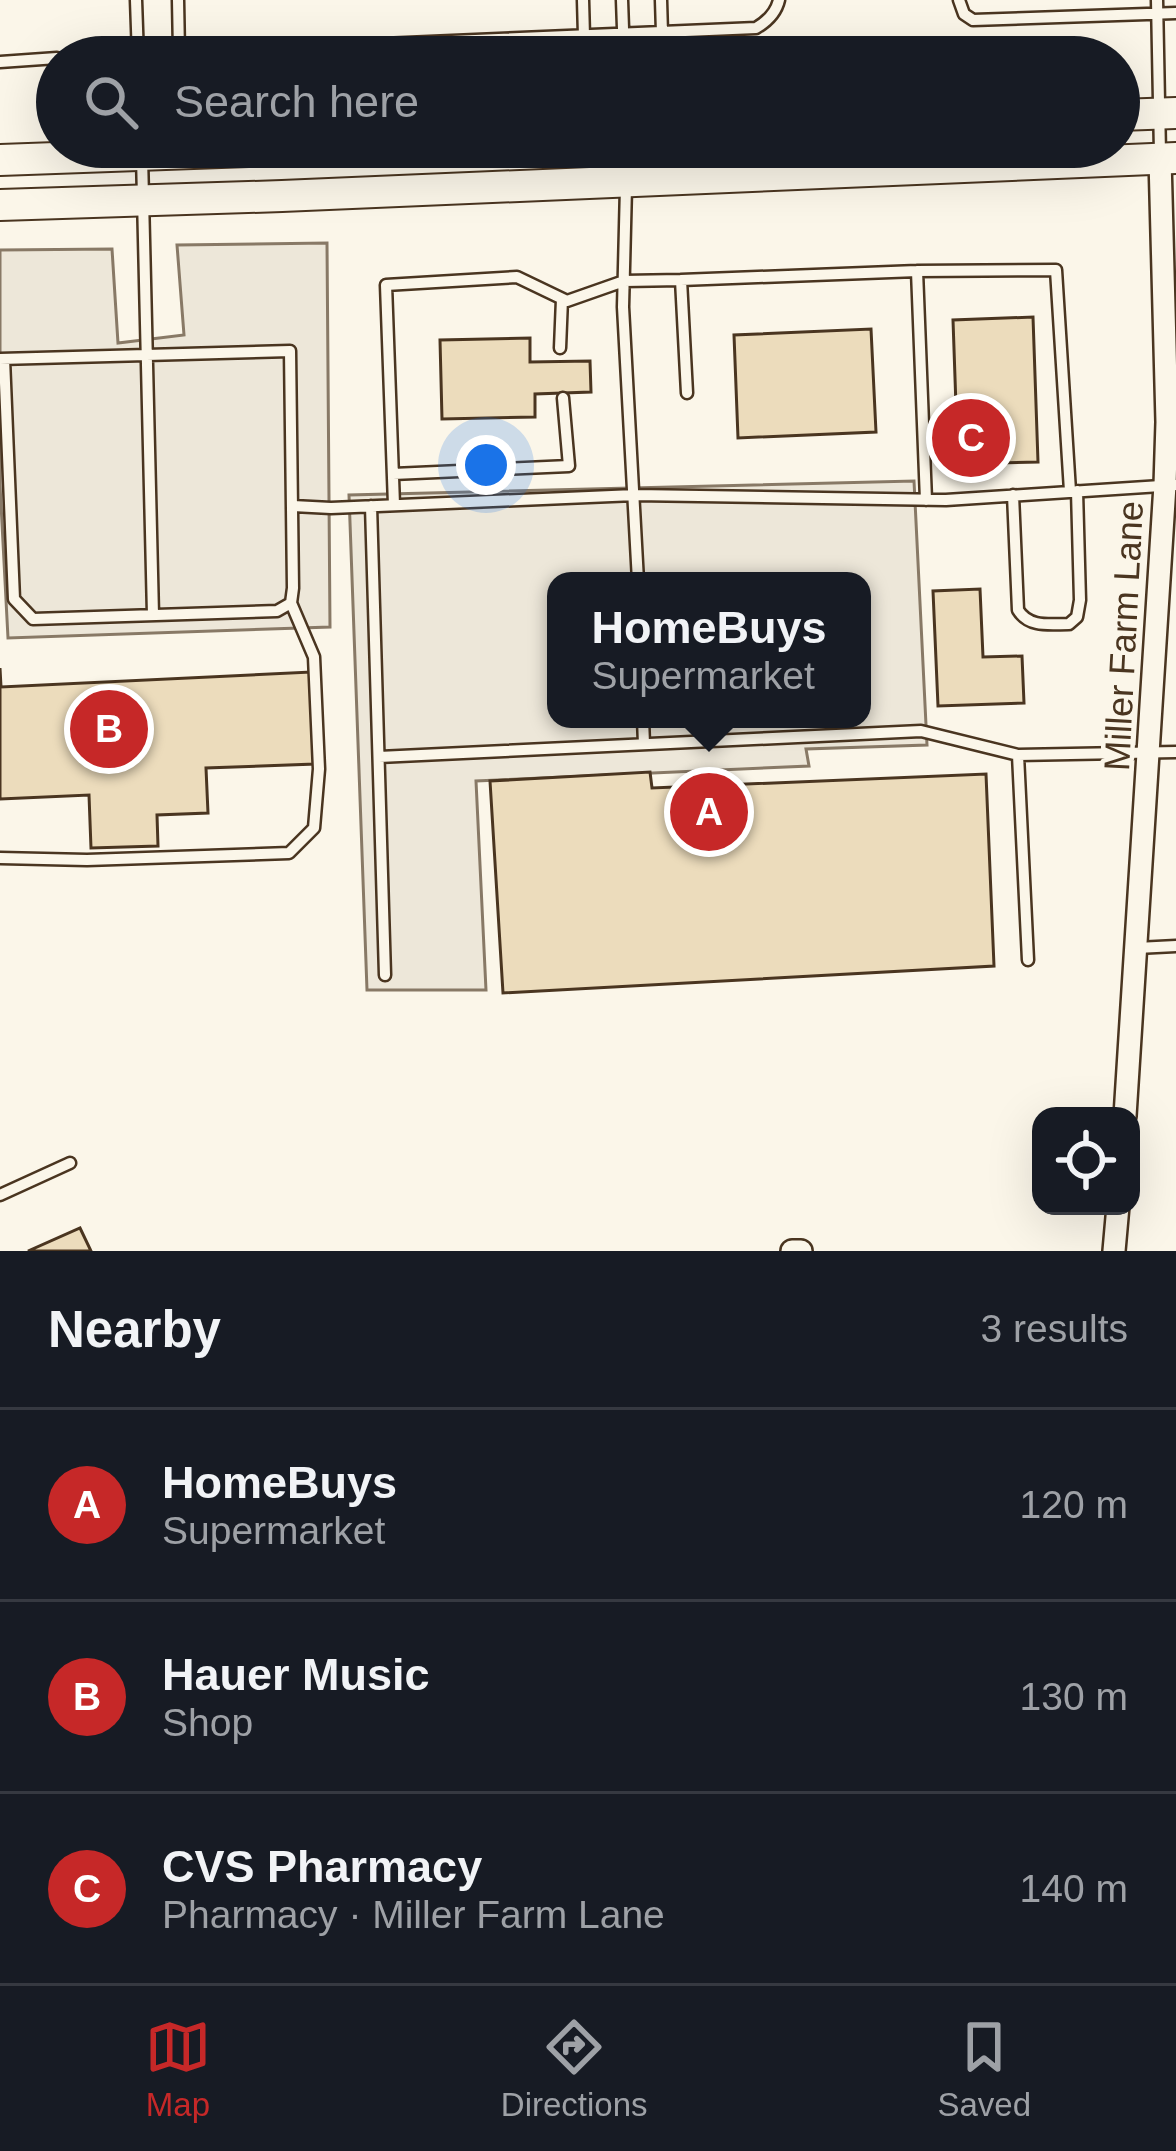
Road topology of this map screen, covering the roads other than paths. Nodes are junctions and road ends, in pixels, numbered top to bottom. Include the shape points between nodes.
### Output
1 (136, 0) edge
2 (178, 0) edge
3 (583, 0) edge
4 (622, 0) edge
5 (661, 0) edge
6 (779, 0) edge
7 (959, 0) edge
8 (1157, 7) edge
9 (1176, 13) edge
10 (662, 33) junction
11 (623, 34) junction
12 (137, 36) edge
13 (179, 36) edge
14 (584, 36) joint
15 (36, 59) edge
16 (0, 62) edge
17 (1168, 113) edge
18 (36, 158) edge
19 (1168, 158) edge
20 (0, 160) edge
21 (141, 168) edge
22 (626, 168) edge
23 (922, 168) edge
24 (626, 180) junction
25 (142, 200) junction
26 (0, 205) edge
27 (917, 271) junction
28 (624, 280) junction
29 (681, 280) junction
30 (562, 299) junction
31 (1171, 336) edge
32 (560, 348) dead end
33 (146, 355) junction
34 (2, 359) edge
35 (687, 393) dead end
36 (563, 398) dead end
37 (393, 474) junction
38 (1171, 485) edge
39 (1074, 491) junction
40 (635, 495) junction
41 (1013, 495) junction
42 (926, 500) junction
43 (394, 505) junction
44 (293, 506) junction
45 (371, 506) junction
46 (638, 572) edge
47 (291, 603) junction
48 (1167, 609) edge
49 (153, 615) junction
50 (643, 728) edge
51 (644, 744) junction
52 (1150, 752) junction
53 (1176, 752) edge
54 (1018, 755) junction
55 (379, 757) junction
56 (0, 858) edge
57 (1176, 946) edge
58 (1137, 948) junction
59 (1028, 960) dead end
60 (385, 975) dead end
61 (1126, 1107) edge
62 (70, 1163) dead end
63 (0, 1196) edge
64 (1117, 1215) edge
65 (1114, 1251) edge

1 - 12 lane
2 - 13 lane
3 - 14 lane
4 - 11 lane
5 - 10 lane
6 - 10 lane via 756,28
7 - 8 lane via 973,20
8 - 9 lane
8 - 17 lane
10 - 11 lane
11 - 14 lane
15 - 16 lane
17 - 19 lane
18 - 20 main road
19 - 31 street, Miller Farm Lane
21 - 25 lane
22 - 24 lane
23 - 24 main road
24 - 25 main road
24 - 28 lane
25 - 26 main road
25 - 33 lane
27 - 29 lane
27 - 39 lane via 1056,270
27 - 42 lane
28 - 29 lane
28 - 30 lane
28 - 40 lane
29 - 35 lane
30 - 32 lane
30 - 37 lane via 518,278 386,285
31 - 38 street, Miller Farm Lane
33 - 34 lane
33 - 44 lane via 290,351
33 - 49 lane
34 - 49 lane via 14,599 33,619
36 - 37 lane via 568,466
37 - 43 lane
38 - 39 lane
38 - 48 street, Miller Farm Lane
39 - 41 lane
39 - 41 lane via 1080,600 1069,624 1037,624 1018,610
40 - 42 lane
40 - 43 lane
40 - 46 lane
41 - 42 lane
43 - 45 lane
44 - 45 lane
44 - 47 lane
45 - 55 lane
47 - 49 lane via 277,611
47 - 56 lane via 314,657 320,769 314,828 289,853
48 - 52 street, Miller Farm Lane
50 - 51 lane
51 - 54 lane via 921,731
51 - 55 lane
52 - 53 lane
52 - 54 lane
52 - 58 street, Miller Farm Lane
54 - 59 lane
55 - 60 lane
57 - 58 lane
58 - 61 street, Miller Farm Lane
62 - 63 lane
64 - 65 street

